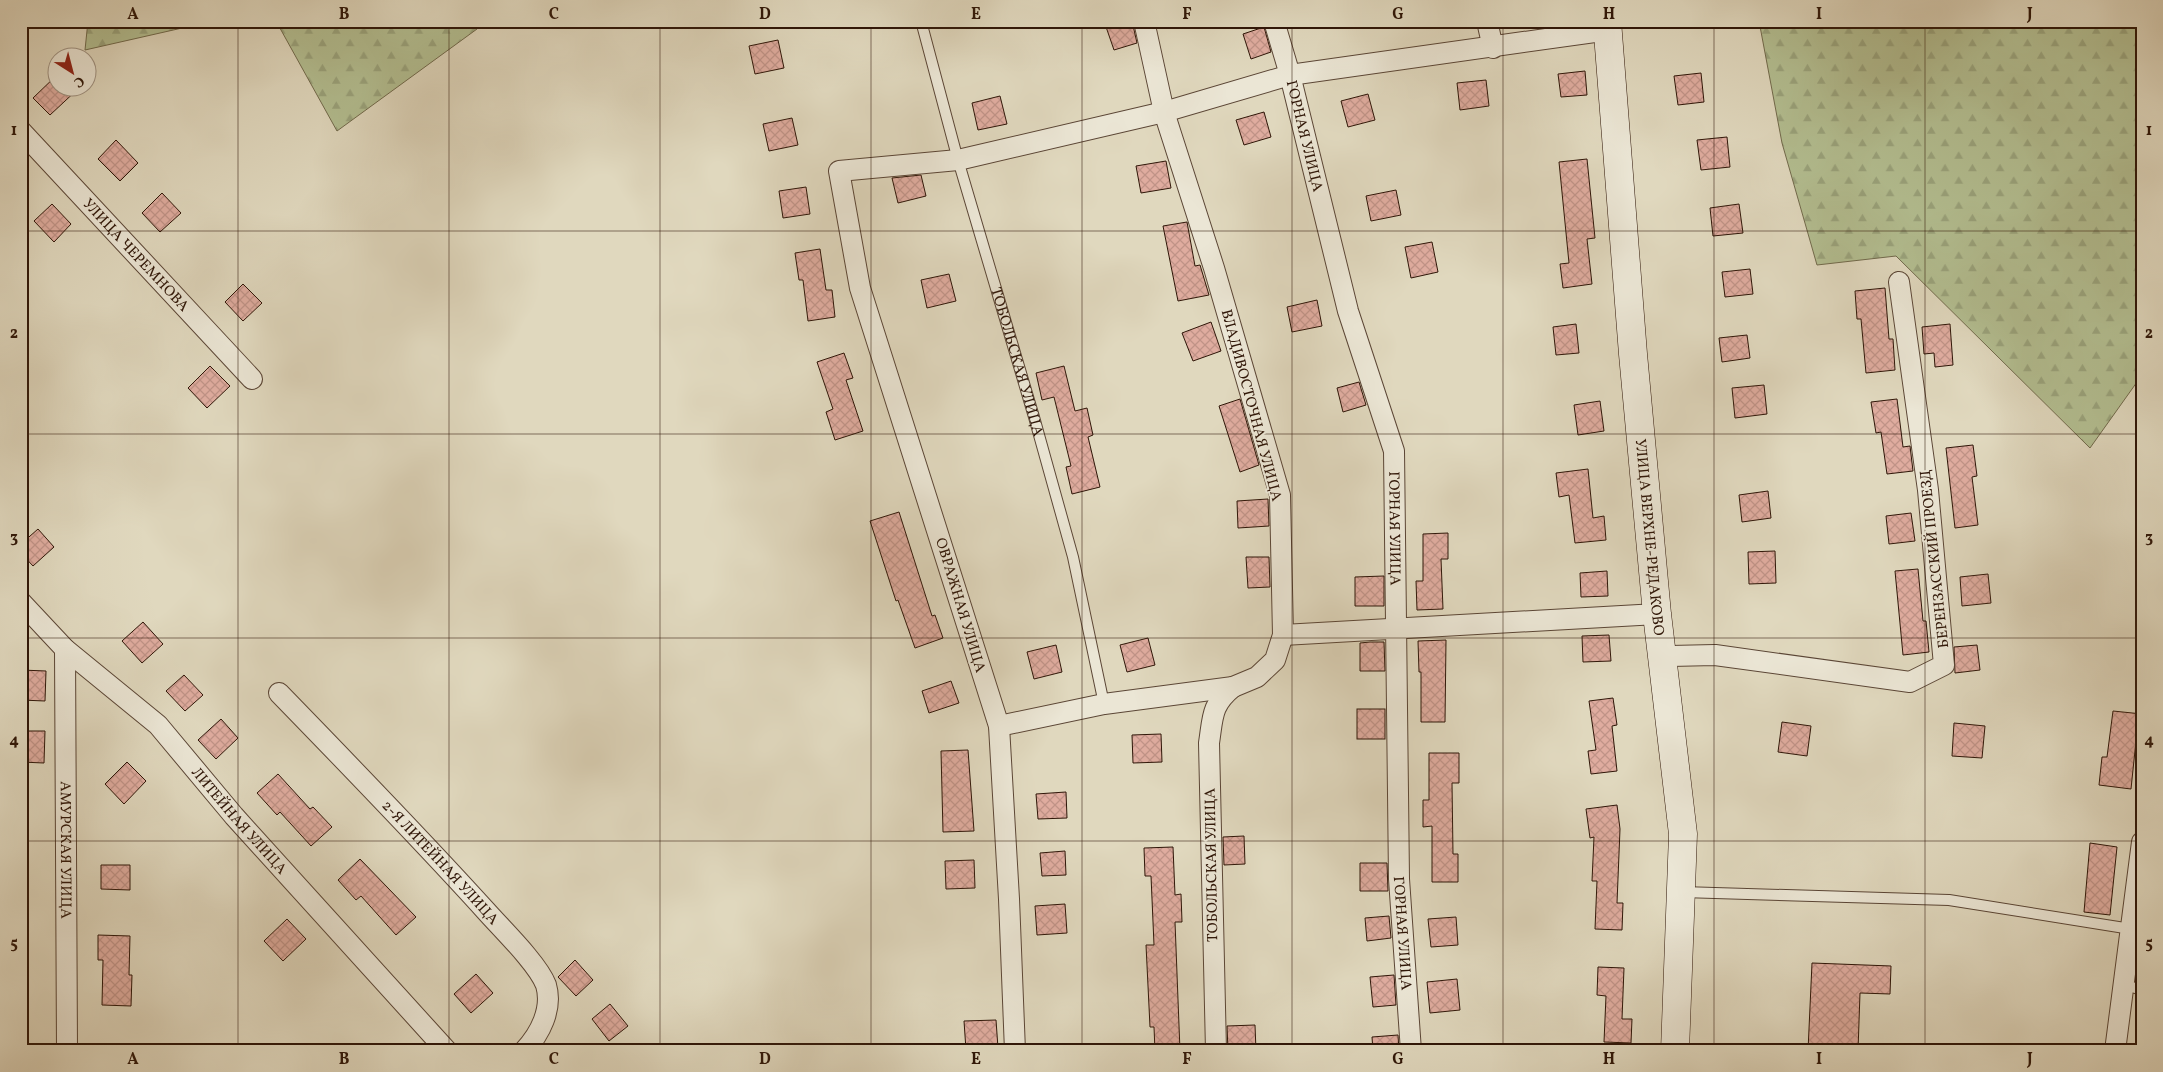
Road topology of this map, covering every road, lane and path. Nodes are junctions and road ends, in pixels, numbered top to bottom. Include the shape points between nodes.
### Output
1 (921, 21) edge
2 (1144, 21) edge
3 (1274, 21) edge
4 (1487, 21) edge
5 (1608, 26) edge
6 (1493, 48) junction
7 (1290, 74) junction
8 (1164, 112) junction
9 (21, 131) edge
10 (958, 160) junction
11 (1899, 282) dead end
12 (252, 378) dead end
13 (21, 602) edge
14 (1657, 614) junction
15 (1398, 628) junction
16 (1283, 635) junction
17 (1661, 647) junction
18 (65, 649) junction
19 (1233, 687) junction
20 (279, 693) dead end
21 (1104, 704) junction
22 (999, 726) junction
23 (2142, 842) edge
24 (1681, 892) junction
25 (2131, 929) junction
26 (2133, 988) edge
27 (66, 1051) edge
28 (447, 1051) edge
29 (524, 1051) edge
30 (1014, 1051) edge
31 (1216, 1051) edge
32 (1411, 1051) edge
33 (1675, 1051) edge
34 (2115, 1051) edge

1 - 10 lane, ТОБОЛЬСКАЯ УЛИЦА
2 - 8 street, ВЛАДИВОСТОЧНАЯ УЛИЦА
3 - 7 street, ГОРНАЯ УЛИЦА
4 - 6 street
5 - 6 street
5 - 14 street, УЛИЦА ВЕРХНЕ-РЕДАКОВО
6 - 7 street
7 - 8 street
7 - 15 street, ГОРНАЯ УЛИЦА via 1348,311 1394,451
8 - 10 street
8 - 16 street, ВЛАДИВОСТОЧНАЯ УЛИЦА via 1214,268 1280,495
9 - 12 street, УЛИЦА ЧЕРЕМНОВА
10 - 21 lane, ТОБОЛЬСКАЯ УЛИЦА via 1070,548
10 - 22 street, ОВРАЖНАЯ УЛИЦА via 840,171 860,288
11 - 17 street, БЕРЕНЗАССКИЙ ПРОЕЗД via 1928,490 1944,665 1910,682 1715,655 1670,656
13 - 18 street, ЛИТЕЙНАЯ УЛИЦА
14 - 15 street
14 - 17 street, УЛИЦА ВЕРХНЕ-РЕДАКОВО
15 - 16 street
15 - 32 street, ГОРНАЯ УЛИЦА via 1399,879
16 - 19 street, ВЛАДИВОСТОЧНАЯ УЛИЦА via 1275,660 1257,677
17 - 24 street, УЛИЦА ВЕРХНЕ-РЕДАКОВО via 1683,834
18 - 27 street, АМУРСКАЯ УЛИЦА
18 - 28 street, ЛИТЕЙНАЯ УЛИЦА via 158,725 234,816
19 - 21 street, ВЛАДИВОСТОЧНАЯ УЛИЦА
19 - 31 street, ТОБОЛЬСКАЯ УЛИЦА via 1219,698 1209,744
20 - 29 street, 2-Я ЛИТЕЙНАЯ УЛИЦА via 461,884 535,968 546,985 548,999 545,1020
21 - 22 street, ВЛАДИВОСТОЧНАЯ УЛИЦА
22 - 30 street, ОВРАЖНАЯ УЛИЦА
23 - 25 street
24 - 25 lane via 1949,900
24 - 33 street, УЛИЦА ВЕРХНЕ-РЕДАКОВО
25 - 26 street
26 - 34 street

